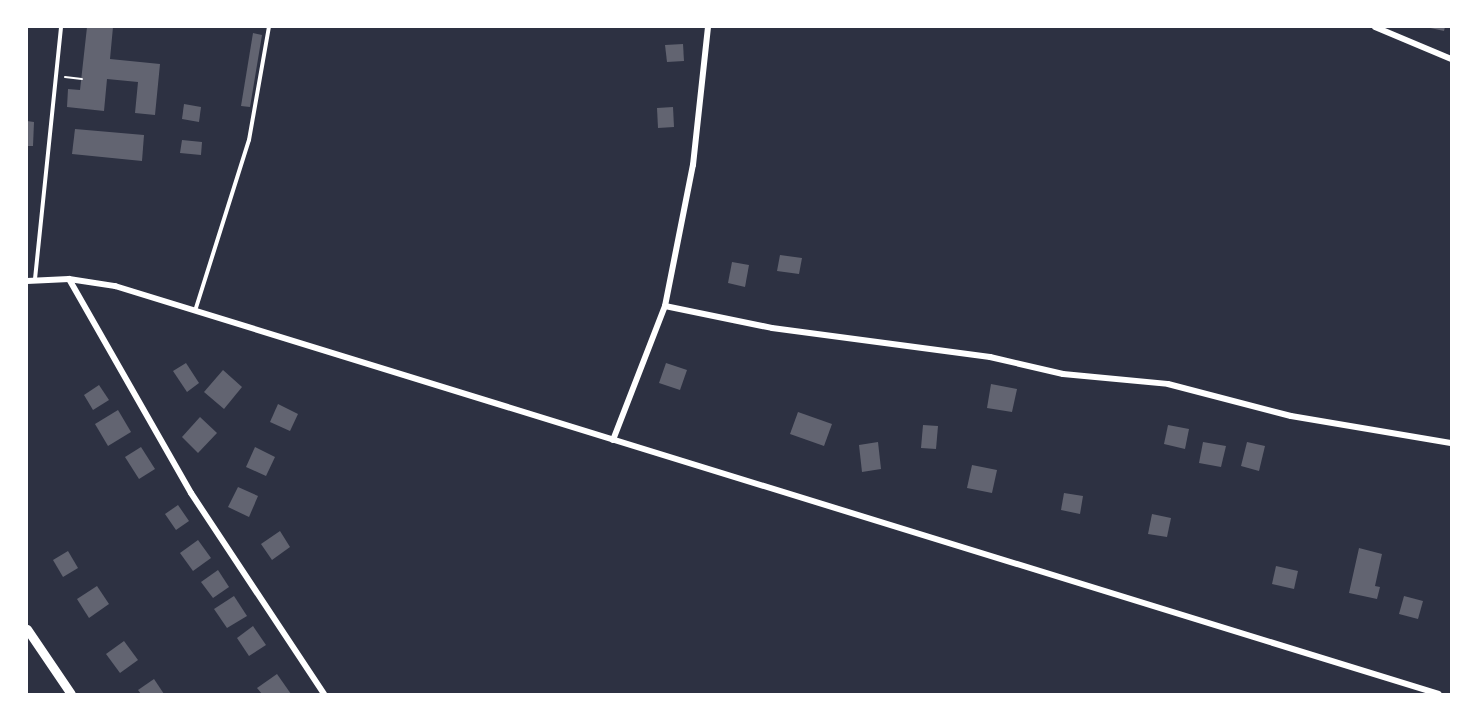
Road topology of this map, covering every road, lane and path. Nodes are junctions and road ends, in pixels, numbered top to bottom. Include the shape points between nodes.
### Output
1 (61, 27) edge
2 (269, 27) edge
3 (708, 27) edge
4 (1375, 27) edge
5 (1451, 59) edge
6 (56, 77) junction
7 (82, 79) dead end
8 (35, 279) junction
9 (69, 279) junction
10 (27, 281) edge
11 (665, 306) junction
12 (195, 311) junction
13 (613, 440) junction
14 (1451, 443) edge
15 (27, 628) edge
16 (71, 694) edge
17 (324, 694) edge
18 (1439, 694) edge

1 - 6 lane
2 - 12 lane via 249,140
3 - 11 street via 693,165
4 - 5 street
6 - 7 path
6 - 8 lane
8 - 9 street
8 - 10 street
9 - 12 street via 115,286
9 - 17 street via 191,493
11 - 13 street
11 - 14 street via 772,328 990,357 1063,374 1168,384 1291,416
12 - 13 street
13 - 18 street
15 - 16 street

